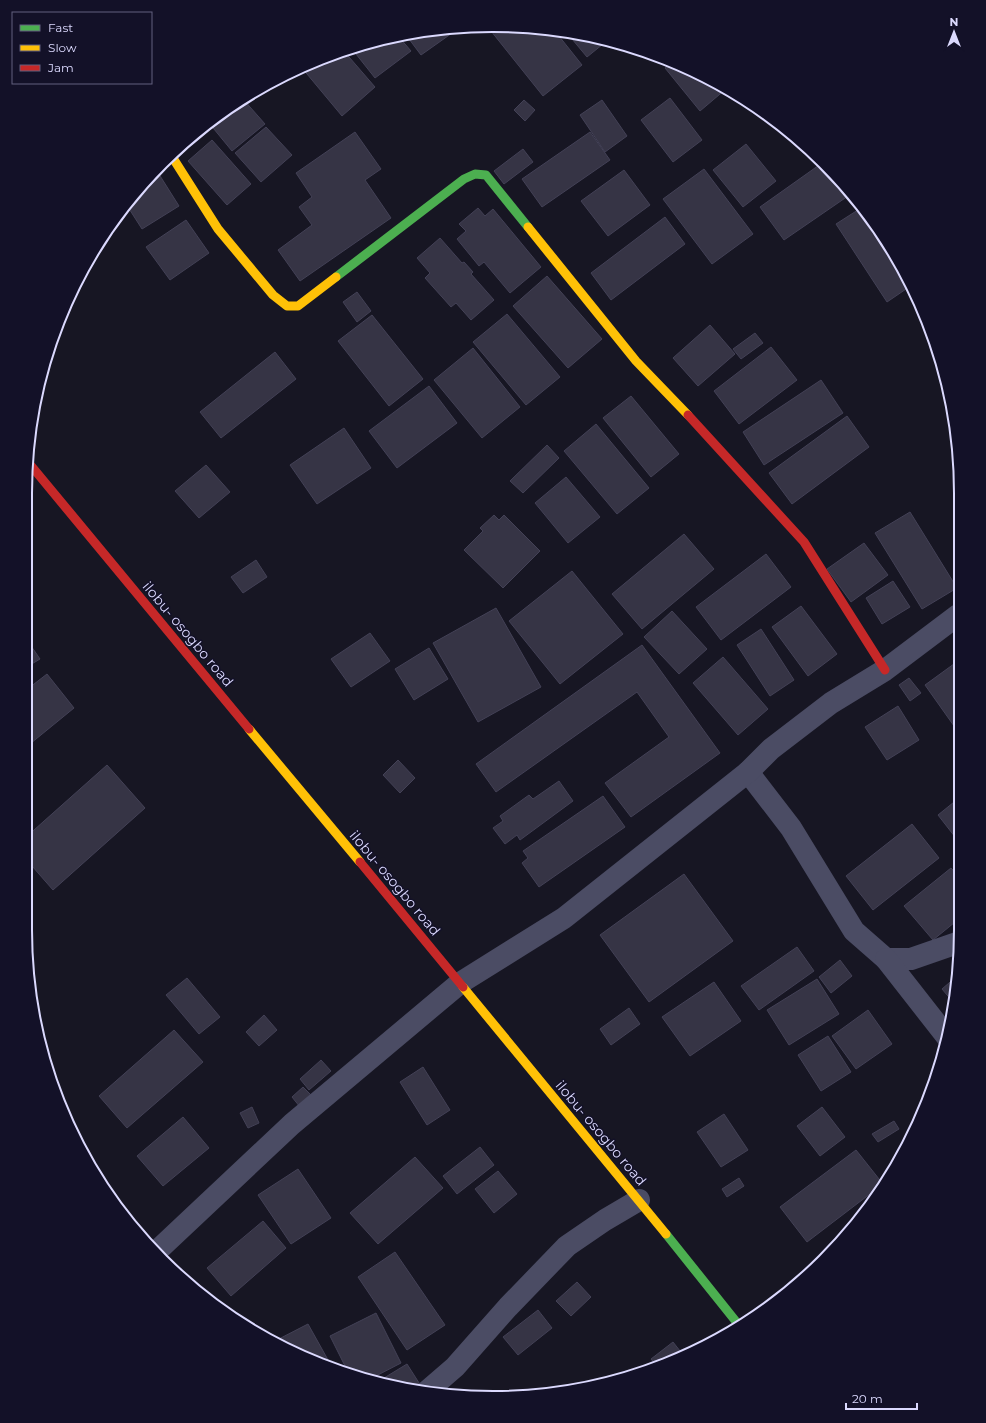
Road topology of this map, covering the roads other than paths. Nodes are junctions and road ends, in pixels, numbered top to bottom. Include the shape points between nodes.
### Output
1 (174, 160) edge
2 (33, 468) edge
3 (954, 618) edge
4 (885, 670) junction
5 (748, 772) junction
6 (954, 944) edge
7 (886, 959) junction
8 (460, 984) junction
9 (942, 1031) edge
10 (638, 1200) junction
11 (160, 1248) edge
12 (736, 1321) edge
13 (432, 1387) edge

1 - 4 main road via 218,229 273,295 287,306 298,306 464,178 475,174 486,175 636,361 721,448 804,542
2 - 8 main road, ilobu- osogbo road
3 - 4 street
4 - 5 street via 831,703 771,749
5 - 7 street via 791,828 854,931
5 - 8 street via 564,918
6 - 7 street via 911,959
7 - 9 street
8 - 10 main road, ilobu- osogbo road
8 - 11 street via 292,1124
10 - 12 main road, ilobu- osogbo road
10 - 13 street via 567,1246 455,1367

